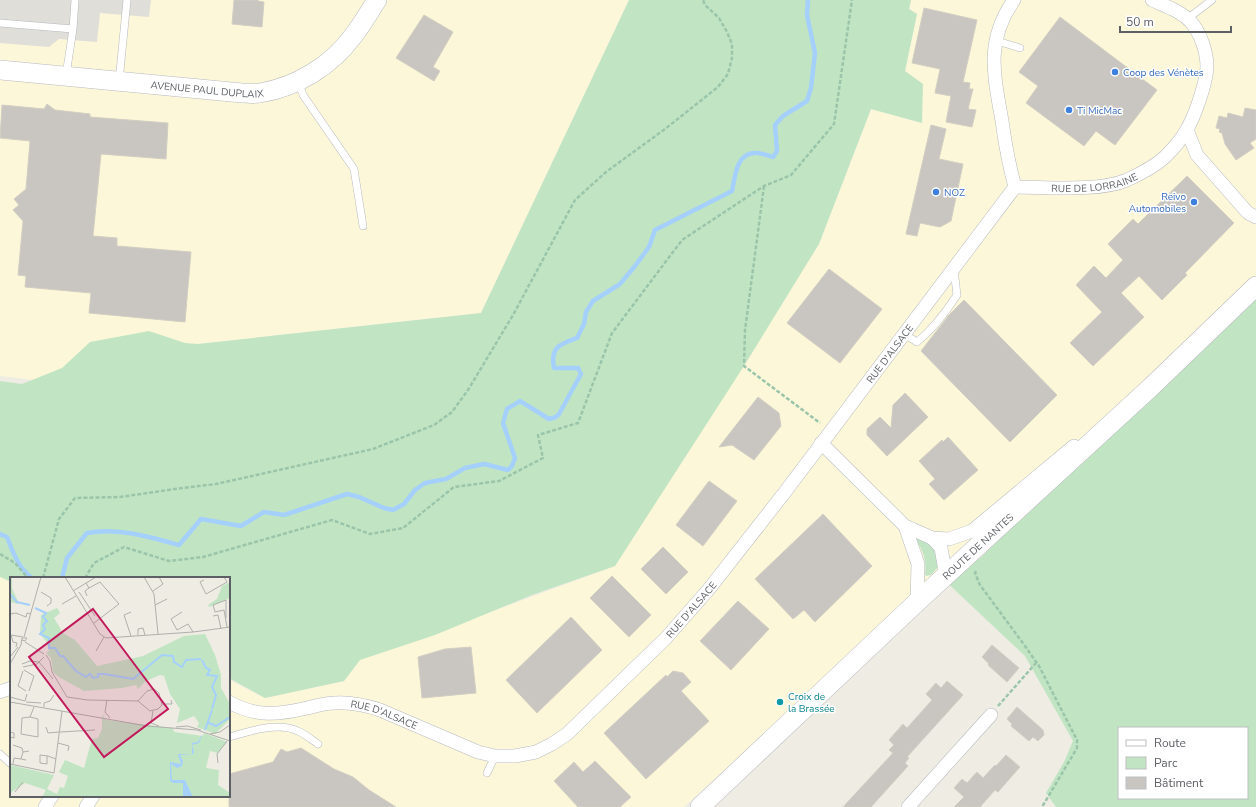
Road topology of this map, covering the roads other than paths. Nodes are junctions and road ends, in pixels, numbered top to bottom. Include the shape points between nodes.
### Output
1 (75, 0) edge
2 (127, 0) edge
3 (377, 0) edge
4 (1014, 0) edge
5 (1152, 0) edge
6 (1212, 0) edge
7 (1187, 19) junction
8 (0, 23) edge
9 (73, 29) junction
10 (997, 40) junction
11 (1020, 48) dead end
12 (0, 70) edge
13 (66, 76) junction
14 (119, 81) junction
15 (298, 81) junction
16 (1187, 130) junction
17 (1015, 187) junction
18 (1256, 217) edge
19 (363, 226) dead end
20 (954, 267) junction
21 (1256, 286) edge
22 (904, 334) junction
23 (1110, 425) junction
24 (821, 443) junction
25 (905, 526) junction
26 (932, 538) junction
27 (946, 576) junction
28 (917, 602) junction
29 (10, 688) edge
30 (0, 692) edge
31 (230, 702) edge
32 (275, 714) junction
33 (991, 715) road end
34 (275, 728) junction
35 (230, 737) edge
36 (318, 744) dead end
37 (0, 754) edge
38 (495, 756) junction
39 (10, 763) edge
40 (487, 773) dead end
41 (92, 797) edge
42 (86, 807) edge
43 (700, 807) edge
44 (908, 807) edge

1 - 9 lane
2 - 14 lane
3 - 15 main road, AVENUE PAUL DUPLAIX via 342,49 318,70
4 - 10 street via 1006,11
5 - 7 street, RUE DE LORRAINE via 1172,8
6 - 7 lane
7 - 16 street, RUE DE LORRAINE via 1202,41 1207,67 1198,105
8 - 9 lane
9 - 13 lane
10 - 11 lane
10 - 17 street via 993,60 994,80
12 - 13 main road, AVENUE PAUL DUPLAIX
13 - 14 main road, AVENUE PAUL DUPLAIX
14 - 15 main road, AVENUE PAUL DUPLAIX via 242,93 260,93
15 - 19 lane via 303,95 354,169
16 - 17 street, RUE DE LORRAINE via 1162,160 1125,181 1078,188
16 - 18 street via 1196,155 1248,213
17 - 20 street, RUE D'ALSACE
20 - 22 street, RUE D'ALSACE
20 - 22 lane via 957,295 950,306 917,342
21 - 23 main road, ROUTE DE NANTES
22 - 24 street, RUE D'ALSACE
23 - 26 street via 1087,435 972,531 949,539
23 - 27 main road, ROUTE DE NANTES
24 - 25 street
24 - 38 street, RUE D'ALSACE via 708,589 643,662 567,734 552,744 536,752
25 - 26 street
25 - 28 street via 918,564
26 - 27 street via 941,548
27 - 28 main road, ROUTE DE NANTES
28 - 43 main road, ROUTE DE NANTES
29 - 30 street
31 - 32 street, RUE D'ALSACE via 250,712
32 - 34 lane
32 - 38 street, RUE D'ALSACE via 334,703 363,705 478,752
33 - 44 street
34 - 35 lane via 263,728
34 - 36 lane via 286,727 300,732
37 - 39 lane
38 - 40 lane
41 - 42 street

